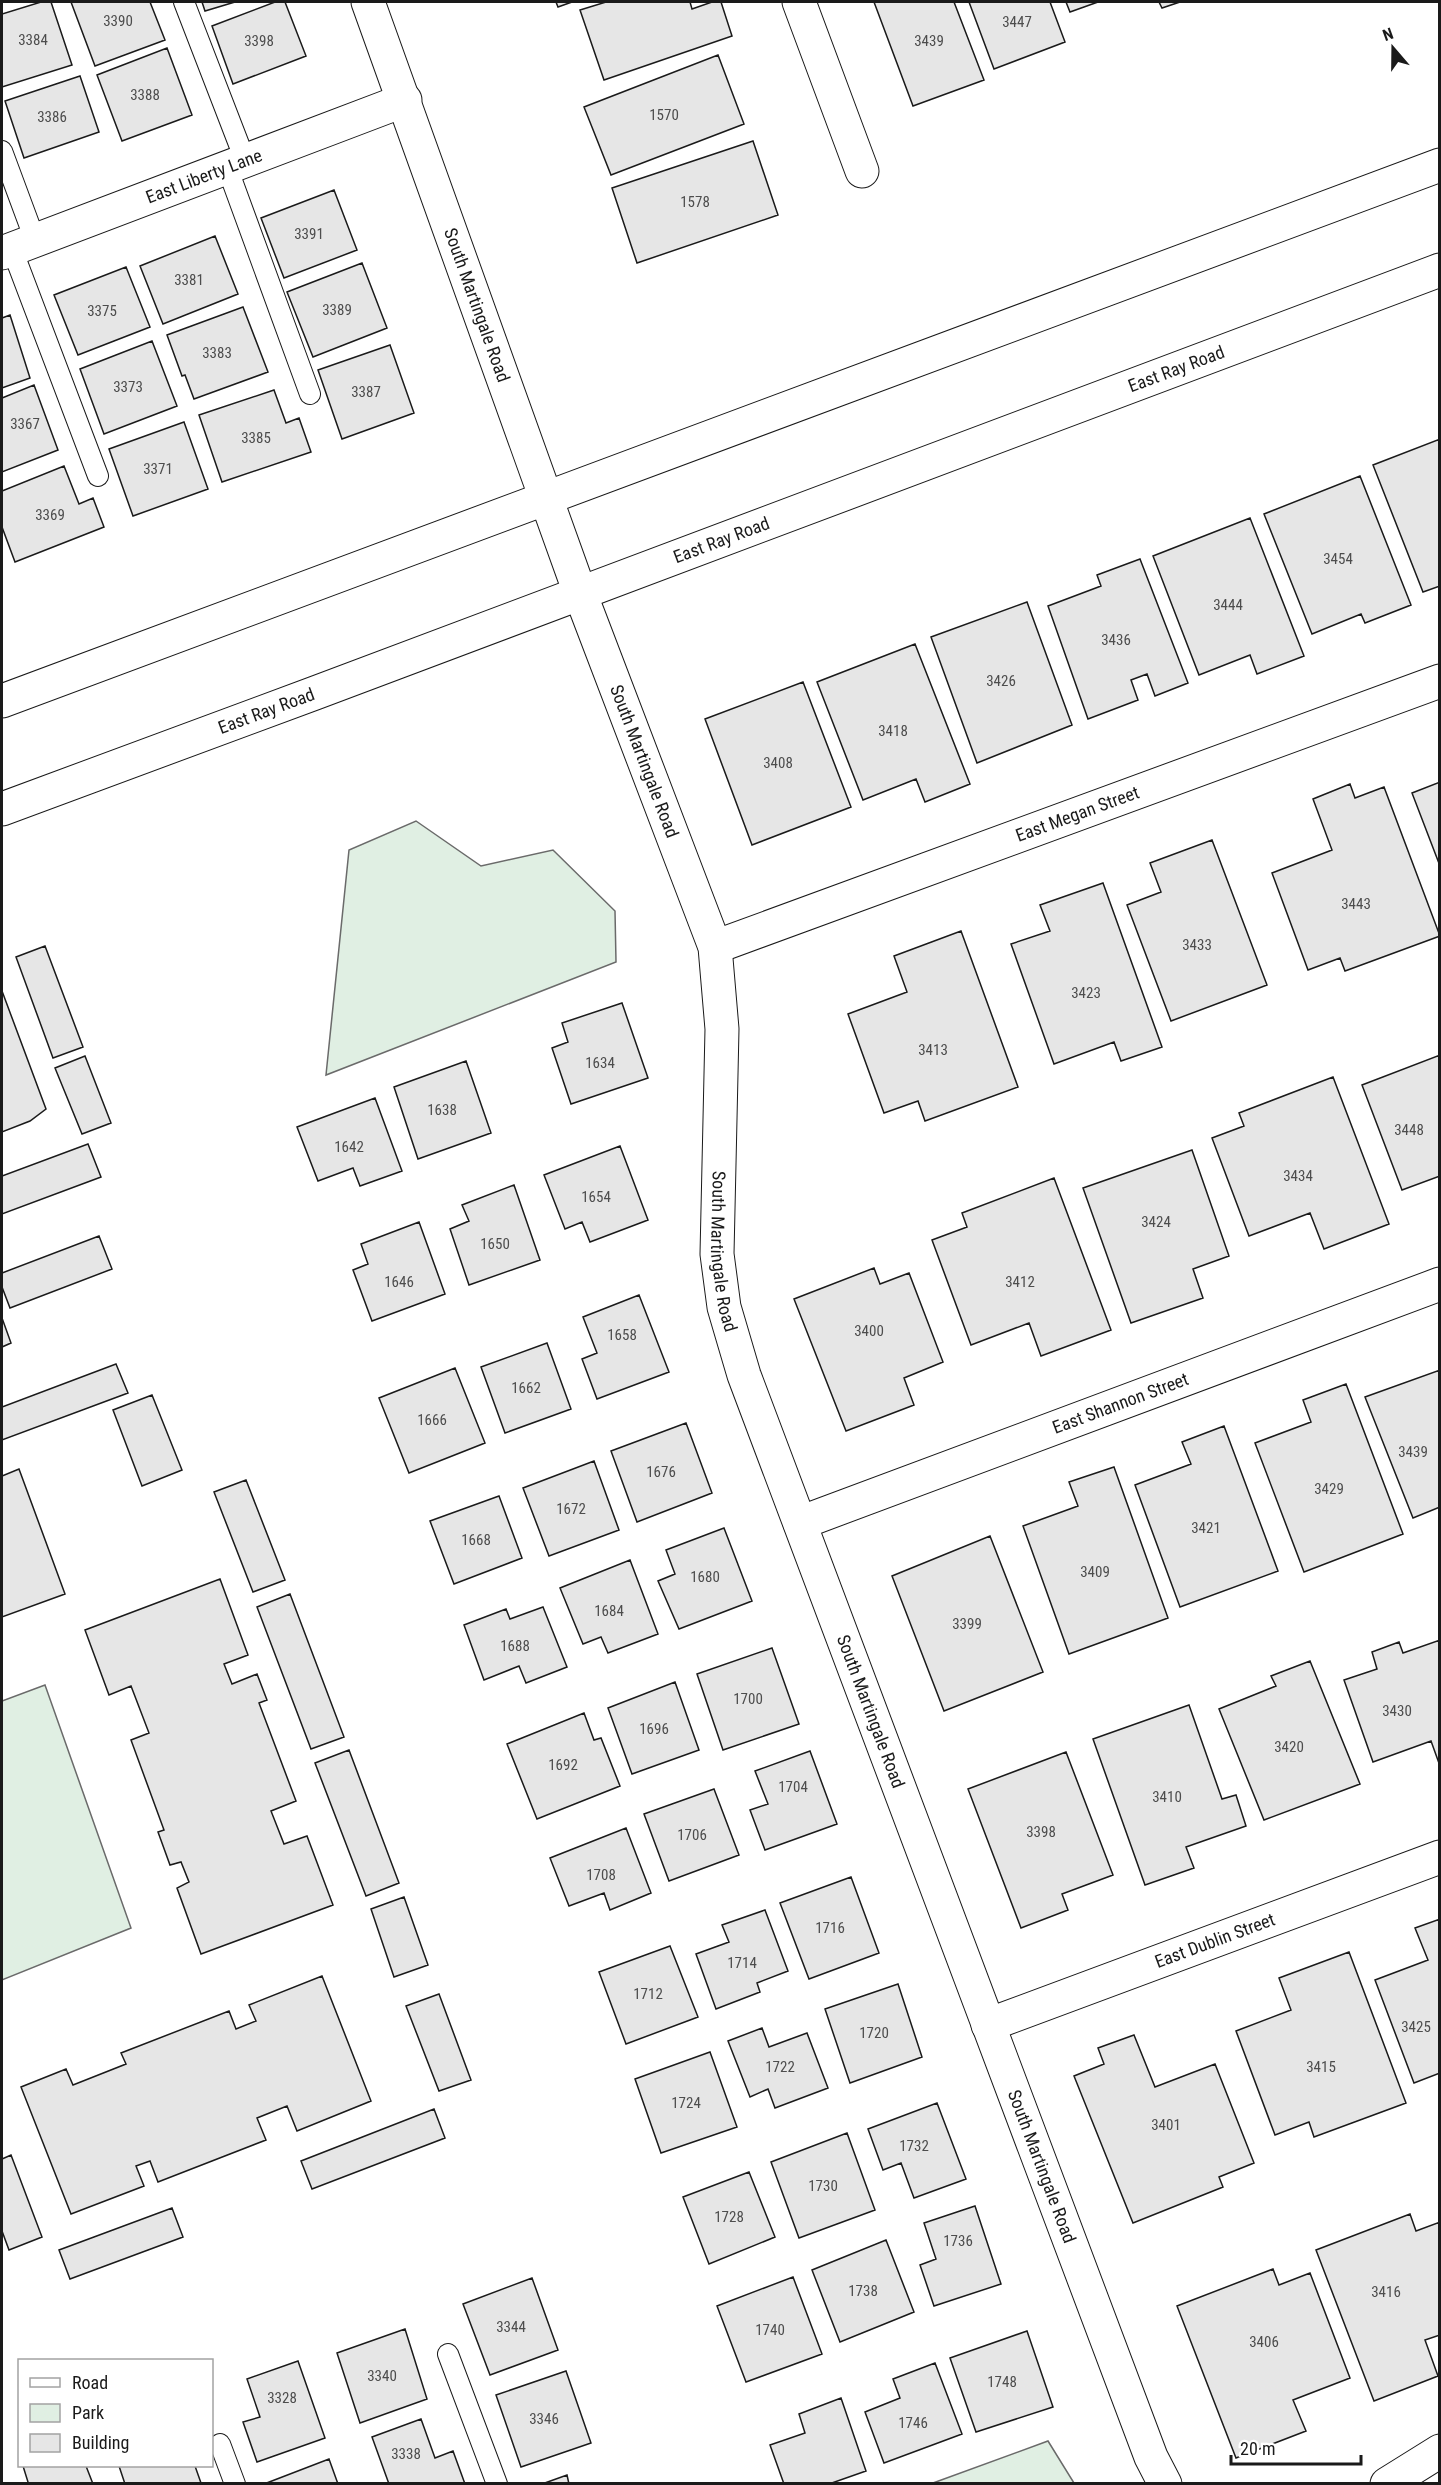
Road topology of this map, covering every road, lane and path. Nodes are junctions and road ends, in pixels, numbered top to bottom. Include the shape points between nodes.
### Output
1 (184, 2) edge
2 (368, 2) edge
3 (799, 2) edge
4 (405, 100) junction
5 (2, 151) edge
6 (236, 164) junction
7 (1440, 165) edge
8 (862, 171) dead end
9 (16, 247) edge
10 (1440, 270) edge
11 (310, 393) dead end
12 (98, 476) dead end
13 (546, 499) junction
14 (580, 593) junction
15 (1440, 681) edge
16 (2, 701) edge
17 (2, 809) edge
18 (715, 947) junction
19 (1440, 1284) edge
20 (800, 1523) junction
21 (1440, 1857) edge
22 (988, 2025) junction
23 (448, 2354) dead end
24 (220, 2444) dead end
25 (1440, 2451) edge
26 (235, 2484) edge
27 (497, 2484) edge
28 (1166, 2484) edge
29 (1387, 2484) edge

1 - 6 lane
2 - 4 street, South Martingale Road
3 - 8 street
4 - 6 street, East Liberty Lane
4 - 13 street, South Martingale Road
5 - 9 lane
6 - 9 street, East Liberty Lane
6 - 11 lane
7 - 13 street
9 - 12 lane
10 - 14 street, East Ray Road
13 - 14 street, South Martingale Road
13 - 16 street
14 - 17 street, East Ray Road
14 - 18 street, South Martingale Road
15 - 18 street, East Megan Street
18 - 20 street, South Martingale Road via 722,1029 719,1280 744,1375
19 - 20 street, East Shannon Street
20 - 22 street, South Martingale Road
21 - 22 street, East Dublin Street
22 - 28 street, South Martingale Road via 1151,2457
23 - 27 lane
24 - 26 lane
25 - 29 street

